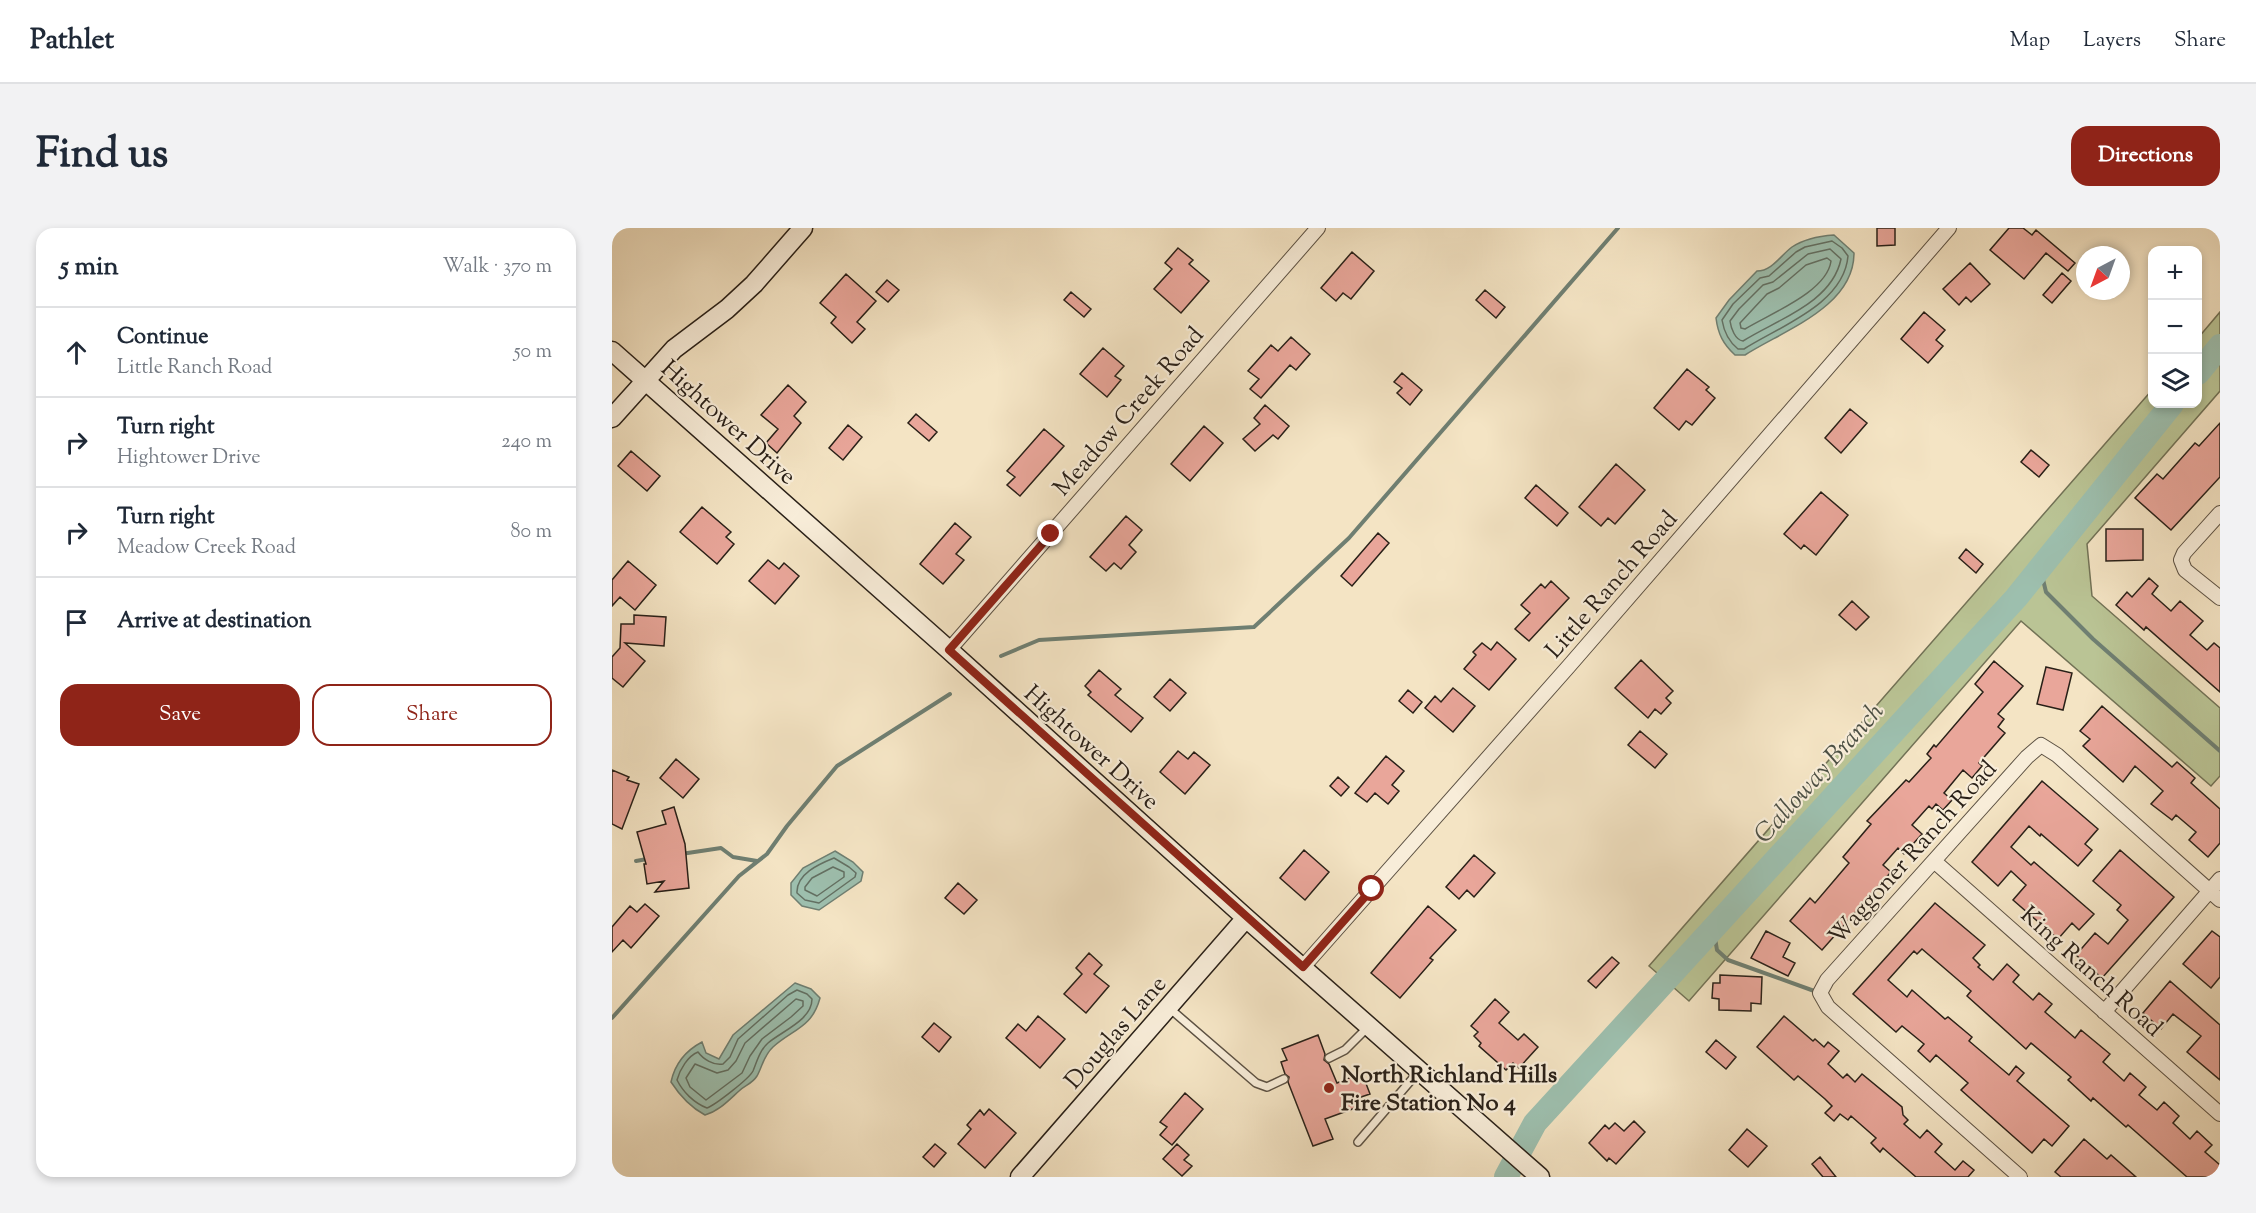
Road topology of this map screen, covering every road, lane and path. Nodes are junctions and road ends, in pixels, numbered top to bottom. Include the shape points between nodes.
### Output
1 (803, 228) edge
2 (1318, 228) edge
3 (1949, 228) edge
4 (612, 351) edge
5 (646, 380) junction
6 (612, 418) edge
7 (2220, 513) edge
8 (2220, 598) edge
9 (949, 650) junction
10 (1934, 861) junction
11 (2220, 879) edge
12 (2215, 895) edge
13 (1246, 918) junction
14 (1303, 967) junction
15 (1168, 1007) junction
16 (2104, 1012) junction
17 (1369, 1026) junction
18 (1329, 1058) dead end
19 (1420, 1071) junction
20 (1284, 1079) dead end
21 (2220, 1114) edge
22 (1358, 1142) dead end
23 (1537, 1174) edge
24 (1020, 1177) edge
25 (2020, 1177) edge

1 - 5 street via 747,290 674,349
2 - 9 street, Meadow Creek Road
3 - 14 street, Little Ranch Road
4 - 5 street, Hightower Drive
5 - 6 street
5 - 9 street, Hightower Drive
7 - 8 street via 2181,560 2185,570
9 - 13 street, Hightower Drive
10 - 12 street, Waggoner Ranch Road via 2041,745
10 - 16 street, King Ranch Road
10 - 25 street, Waggoner Ranch Road via 1827,980 1820,993 1828,1007
11 - 12 street
12 - 16 street
13 - 14 street, Hightower Drive
13 - 15 street, Douglas Lane
14 - 17 street, Hightower Drive
15 - 20 lane via 1256,1083 1267,1087
15 - 24 street, Douglas Lane
16 - 21 street, King Ranch Road
17 - 18 lane via 1345,1050
17 - 19 street, Hightower Drive
19 - 22 lane
19 - 23 street, Hightower Drive

